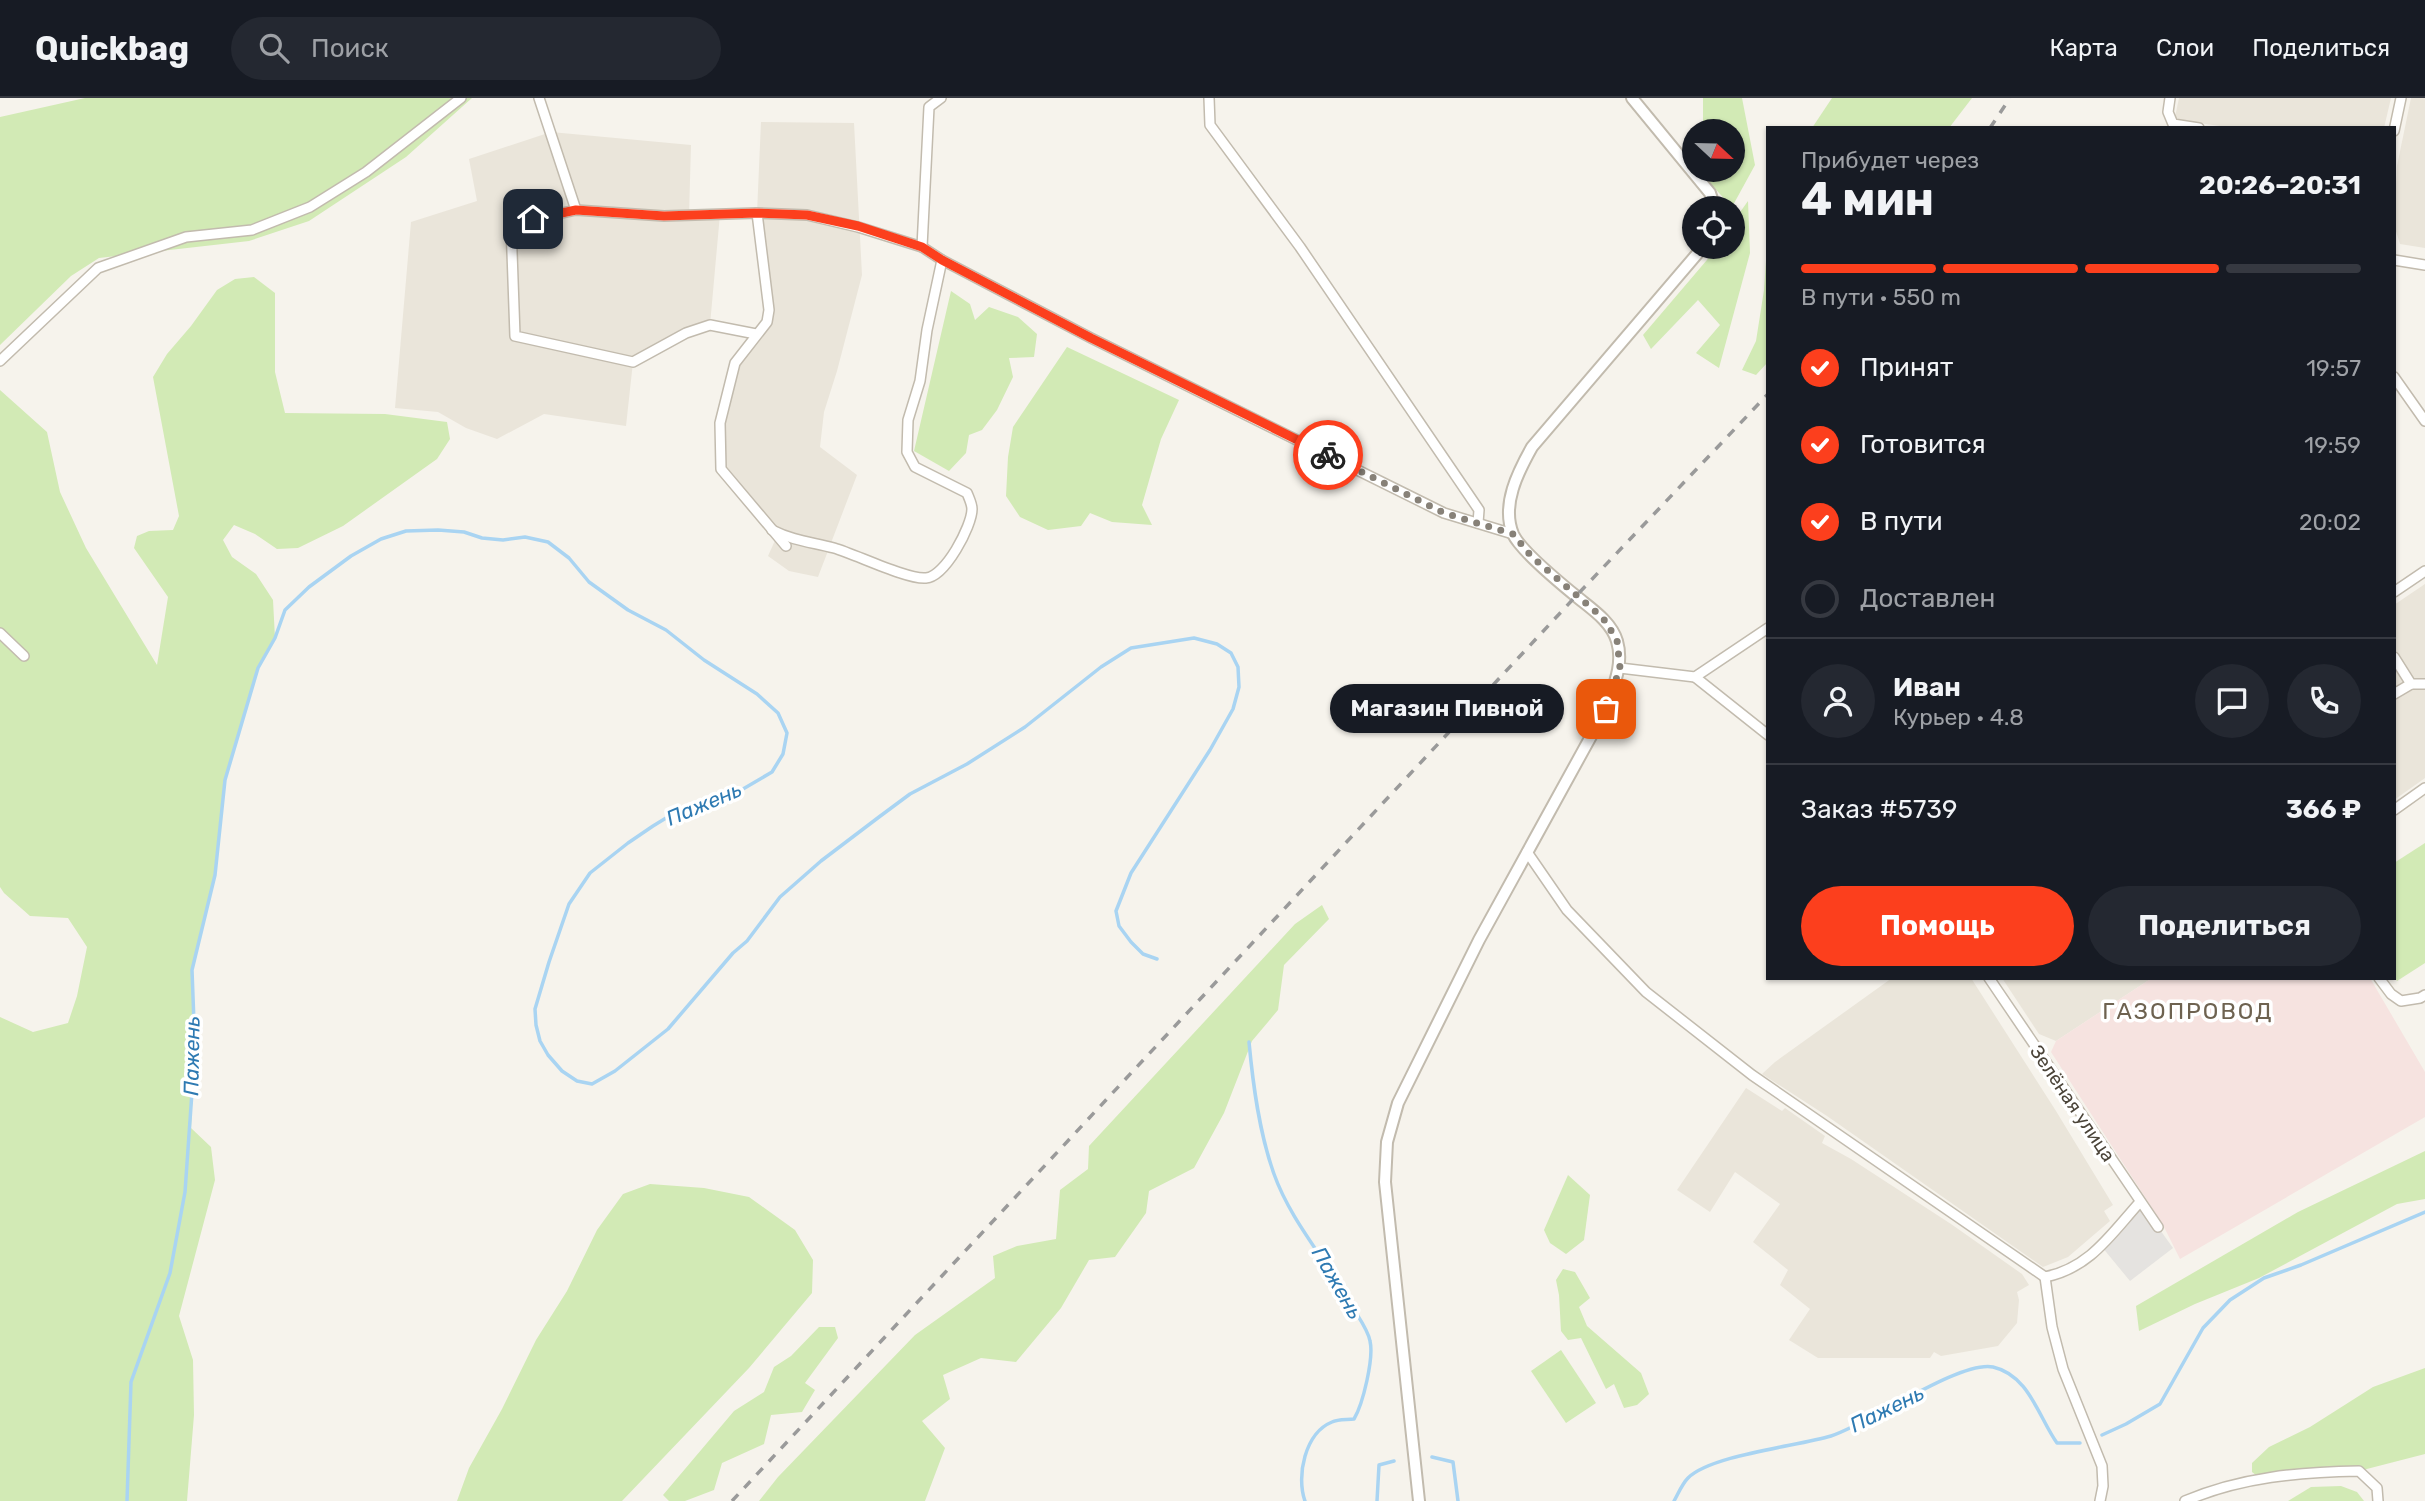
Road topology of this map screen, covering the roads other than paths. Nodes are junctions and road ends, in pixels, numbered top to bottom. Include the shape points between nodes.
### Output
1 (461, 98) edge
2 (539, 98) edge
3 (941, 98) edge
4 (1209, 98) edge
5 (1632, 98) edge
6 (2170, 98) edge
7 (2401, 98) edge
8 (2186, 126) edge
9 (2395, 126) edge
10 (1711, 196) edge
11 (576, 210) junction
12 (757, 213) junction
13 (922, 247) junction
14 (1693, 259) edge
15 (942, 260) junction
16 (2396, 260) edge
17 (2425, 265) edge
18 (756, 334) junction
19 (0, 361) edge
20 (2396, 380) edge
21 (2425, 421) edge
22 (1478, 523) junction
23 (772, 530) junction
24 (1513, 534) junction
25 (786, 547) dead end
26 (2425, 571) edge
27 (2396, 591) edge
28 (1766, 629) edge
29 (0, 633) edge
30 (24, 656) dead end
31 (2396, 660) edge
32 (1620, 668) junction
33 (1695, 677) junction
34 (2411, 684) junction
35 (2425, 684) edge
36 (2396, 693) edge
37 (1766, 734) edge
38 (2425, 788) edge
39 (2396, 809) edge
40 (1527, 852) junction
41 (1990, 980) edge
42 (2380, 980) edge
43 (2425, 995) edge
44 (2140, 1202) junction
45 (2158, 1227) dead end
46 (2045, 1277) junction
47 (1419, 1501) edge
48 (2100, 1501) edge
49 (2185, 1501) edge
50 (2378, 1501) edge

1 - 19 street via 366,172 310,207 252,230 187,237 98,268
2 - 11 street
3 - 13 street via 929,107
4 - 22 street via 1210,125 1300,247 1479,510
5 - 10 street
6 - 8 street via 2168,113 2173,124
7 - 9 street
11 - 12 street via 664,216
11 - 18 street via 511,224 515,336 633,362 710,324
12 - 13 street via 807,215
12 - 18 street via 769,310 768,322
13 - 15 street
14 - 24 street via 1532,447 1515,477 1509,510
15 - 22 street via 1444,513
15 - 23 street via 920,381 908,420 907,452 915,467 967,493 972,510 952,556 941,571 928,578 794,541
16 - 17 street
18 - 23 street via 735,363 720,423 720,469
20 - 21 street
22 - 24 street
23 - 25 street
24 - 32 street via 1531,556 1603,618 1617,640
26 - 27 street
28 - 33 street
29 - 30 street
31 - 34 street
32 - 33 street
32 - 40 street via 1606,709
33 - 37 street
34 - 35 street
34 - 36 street
38 - 39 street
40 - 46 street via 1567,909 1646,992 1752,1075
40 - 47 street via 1421,1054 1398,1103 1387,1142 1385,1182
41 - 44 street, Зелёная улица
42 - 43 street via 2401,1001
44 - 45 street, Зелёная улица
44 - 46 street via 2102,1247 2061,1274
46 - 48 street via 2063,1369 2102,1466
49 - 50 street via 2210,1490 2288,1475 2359,1471 2377,1488

